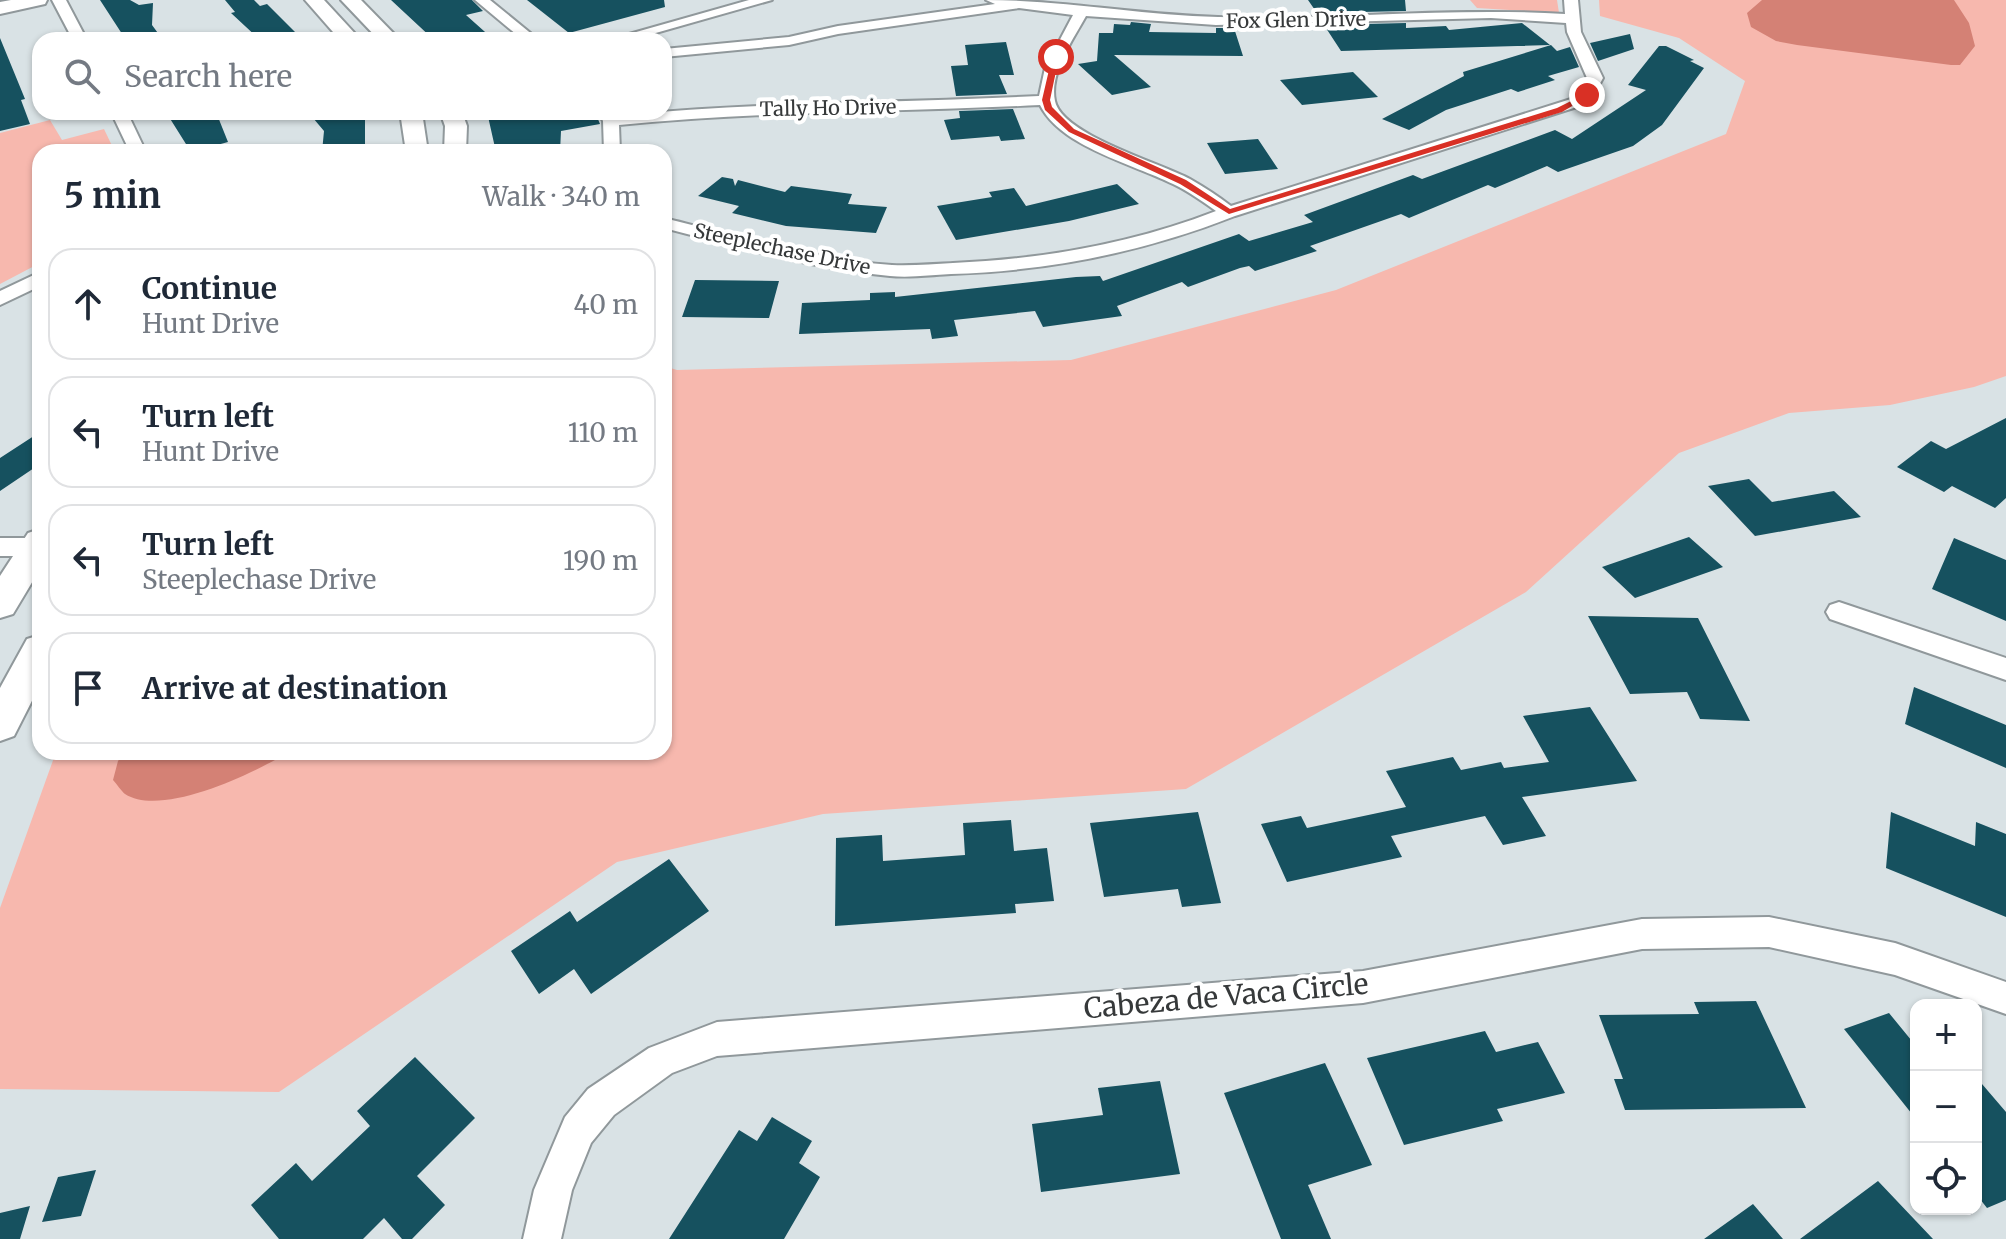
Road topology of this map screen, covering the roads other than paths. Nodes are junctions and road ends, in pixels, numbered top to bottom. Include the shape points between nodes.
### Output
1 (38, 0) edge
2 (59, 0) edge
3 (314, 0) edge
4 (350, 0) edge
5 (482, 0) edge
6 (765, 0) edge
7 (993, 0) edge
8 (1022, 4) junction
9 (0, 8) edge
10 (1571, 9) edge
11 (1082, 12) junction
12 (740, 13) edge
13 (76, 32) edge
14 (344, 32) edge
15 (382, 32) edge
16 (522, 32) edge
17 (652, 32) edge
18 (763, 44) junction
19 (672, 52) edge
20 (1046, 100) junction
21 (672, 113) edge
22 (123, 120) edge
23 (418, 120) edge
24 (454, 120) edge
25 (609, 120) edge
26 (134, 144) edge
27 (417, 144) edge
28 (455, 144) edge
29 (611, 144) edge
30 (1229, 212) junction
31 (672, 225) edge
32 (32, 282) edge
33 (0, 299) edge
34 (32, 545) edge
35 (0, 547) edge
36 (32, 556) edge
37 (0, 605) edge
38 (1839, 612) dead end
39 (32, 664) edge
40 (2006, 669) edge
41 (0, 725) edge
42 (2006, 998) edge
43 (542, 1239) edge

1 - 9 main road
2 - 13 street
3 - 14 main road
4 - 15 main road
5 - 16 street
6 - 12 street
7 - 8 street, Fox Glen Drive
8 - 11 street, Fox Glen Drive
8 - 18 street, Fox Glen Drive
10 - 11 street, Fox Glen Drive via 1276,22
10 - 30 street, Steeplechase Drive via 1595,78 1577,102
11 - 20 street via 1056,57
12 - 17 street
12 - 18 street
18 - 19 street, Fox Glen Drive
20 - 21 street, Tally Ho Drive
20 - 30 street via 1072,131 1183,182
22 - 26 street
23 - 27 main road
24 - 28 main road
25 - 29 street
30 - 31 street, Steeplechase Drive via 1112,249 1020,266 920,272 811,260
32 - 33 street
34 - 35 street
36 - 37 main road
38 - 40 street
39 - 41 main road
42 - 43 street, Cabeza de Vaca Circle via 1895,959 1769,932 1642,934 1363,987 717,1039 661,1060 601,1102 578,1130 553,1190

